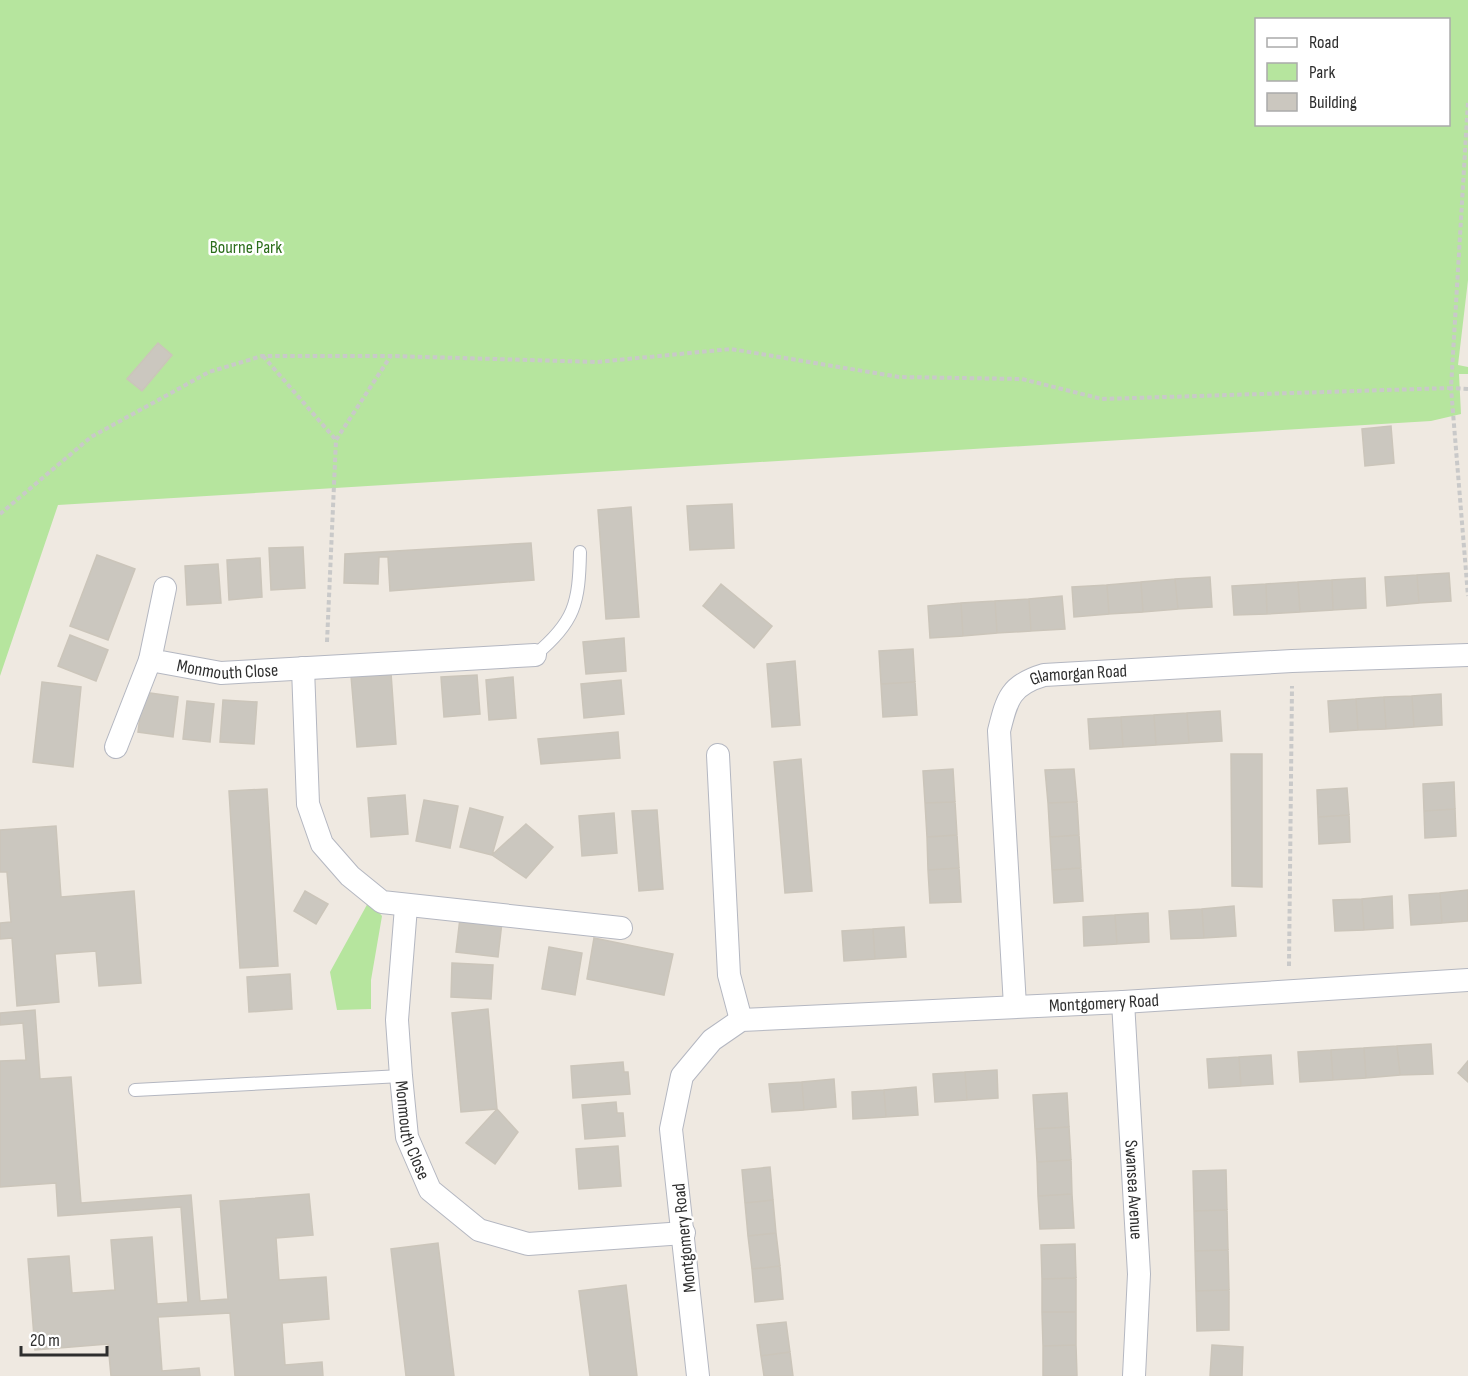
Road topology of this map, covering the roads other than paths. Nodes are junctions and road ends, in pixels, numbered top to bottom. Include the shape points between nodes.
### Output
1 (580, 552) dead end
2 (165, 588) dead end
3 (535, 655) joint
4 (1468, 655) edge
5 (150, 660) junction
6 (303, 668) junction
7 (116, 747) dead end
8 (718, 755) dead end
9 (406, 907) junction
10 (621, 928) dead end
11 (1468, 980) edge
12 (1123, 1002) junction
13 (1016, 1006) junction
14 (741, 1020) junction
15 (401, 1076) junction
16 (135, 1090) dead end
17 (684, 1233) junction
18 (699, 1376) edge
19 (1134, 1376) edge

1 - 3 lane via 577,593 569,621
2 - 5 street, Monmouth Close
3 - 6 street, Monmouth Close
4 - 13 street, Glamorgan Road via 1044,675 1024,681 1007,699 999,731
5 - 6 street, Monmouth Close via 221,673
5 - 7 street, Monmouth Close
6 - 9 street, Monmouth Close via 308,804 322,844 350,876 381,902
8 - 14 street via 729,975
9 - 10 street, Monmouth Close
9 - 15 street, Monmouth Close via 397,1020
11 - 12 street, Montgomery Road
12 - 13 street, Montgomery Road
12 - 19 street, Swansea Avenue via 1139,1274
13 - 14 street, Montgomery Road
14 - 17 street, Montgomery Road via 712,1040 682,1076 671,1129
15 - 16 lane
15 - 17 street, Monmouth Close via 406,1137 430,1190 479,1230 528,1244
17 - 18 street, Montgomery Road

